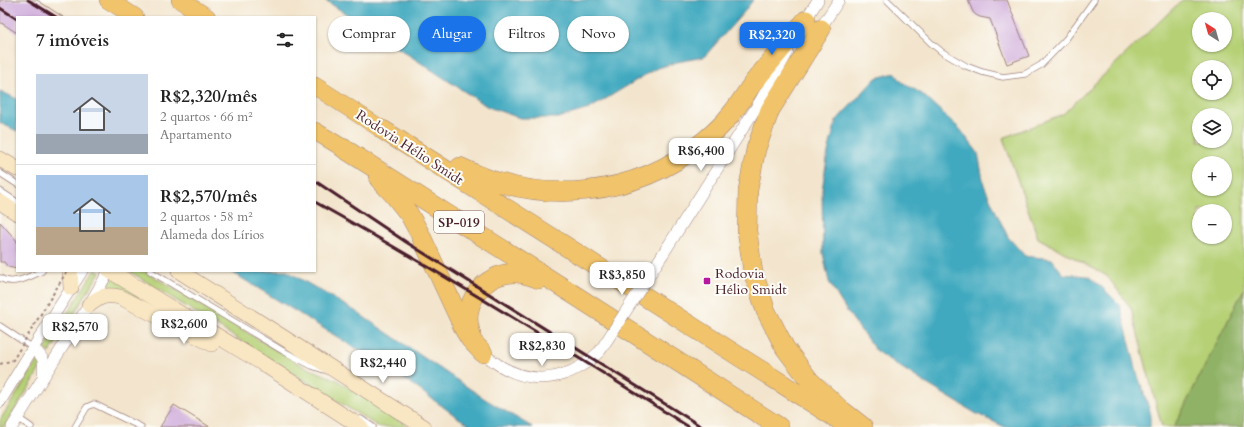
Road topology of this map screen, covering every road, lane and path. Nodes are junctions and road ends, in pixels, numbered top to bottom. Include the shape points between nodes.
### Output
1 (108, 0) edge
2 (180, 0) edge
3 (818, 0) edge
4 (839, 0) edge
5 (887, 0) edge
6 (1094, 0) edge
7 (133, 16) edge
8 (204, 16) edge
9 (813, 25) junction
10 (316, 87) edge
11 (759, 103) junction
12 (383, 130) junction
13 (316, 132) edge
14 (343, 148) junction
15 (0, 159) edge
16 (16, 168) edge
17 (0, 173) edge
18 (16, 183) edge
19 (0, 191) edge
20 (16, 201) edge
21 (0, 202) edge
22 (16, 212) edge
23 (40, 272) edge
24 (67, 272) edge
25 (68, 272) edge
26 (81, 272) edge
27 (109, 272) edge
28 (112, 272) edge
29 (152, 272) edge
30 (181, 272) edge
31 (0, 278) edge
32 (147, 286) dead end
33 (71, 288) junction
34 (576, 296) junction
35 (89, 305) junction
36 (0, 326) edge
37 (33, 348) junction
38 (484, 353) junction
39 (262, 363) junction
40 (0, 364) edge
41 (295, 377) dead end
42 (43, 380) junction
43 (0, 402) edge
44 (358, 421) edge
45 (15, 423) edge
46 (31, 427) edge
47 (75, 427) edge
48 (141, 427) edge
49 (373, 427) edge
50 (415, 427) edge
51 (424, 427) edge
52 (779, 427) edge
53 (850, 427) edge
54 (863, 427) edge

1 - 7 main road
2 - 8 main road
3 - 9 street
4 - 9 street
5 - 6 lane via 942,52 966,66 1003,77 1025,74 1041,65 1066,39
9 - 11 street
9 - 11 street
9 - 12 highway via 753,84 731,114 704,140 674,162 647,175 604,188 567,192 530,190 500,184
9 - 54 highway via 770,110 756,149 748,190 747,231 753,272 766,311 785,348 810,381
10 - 12 main road, Rodovia Hélio Smidt / SP-019
11 - 38 street, bridge via 600,351 591,360 568,373 542,378 510,372
12 - 53 highway, Rodovia Hélio Smidt / SP-019
13 - 14 main road, SP-019
14 - 34 highway, SP-019
14 - 38 highway via 378,178 409,214 465,331
15 - 16 main road
17 - 18 lane
19 - 20 lane
21 - 22 main road
23 - 31 lane via 24,280
24 - 40 path, bridge via 13,360
25 - 33 main road
26 - 33 street
27 - 35 street
28 - 39 main road
29 - 50 lane via 283,351 334,374
30 - 51 main road
32 - 41 lane
33 - 37 street
34 - 38 highway via 530,275 506,274 490,280 474,296 468,316 472,337
34 - 52 highway, SP-019
35 - 39 main road via 100,297 120,297 207,342
35 - 42 street
36 - 37 lane
37 - 42 street via 43,358
37 - 43 street
39 - 44 main road
42 - 45 street
44 - 49 lane
45 - 46 lane
47 - 48 lane via 87,407 94,404

